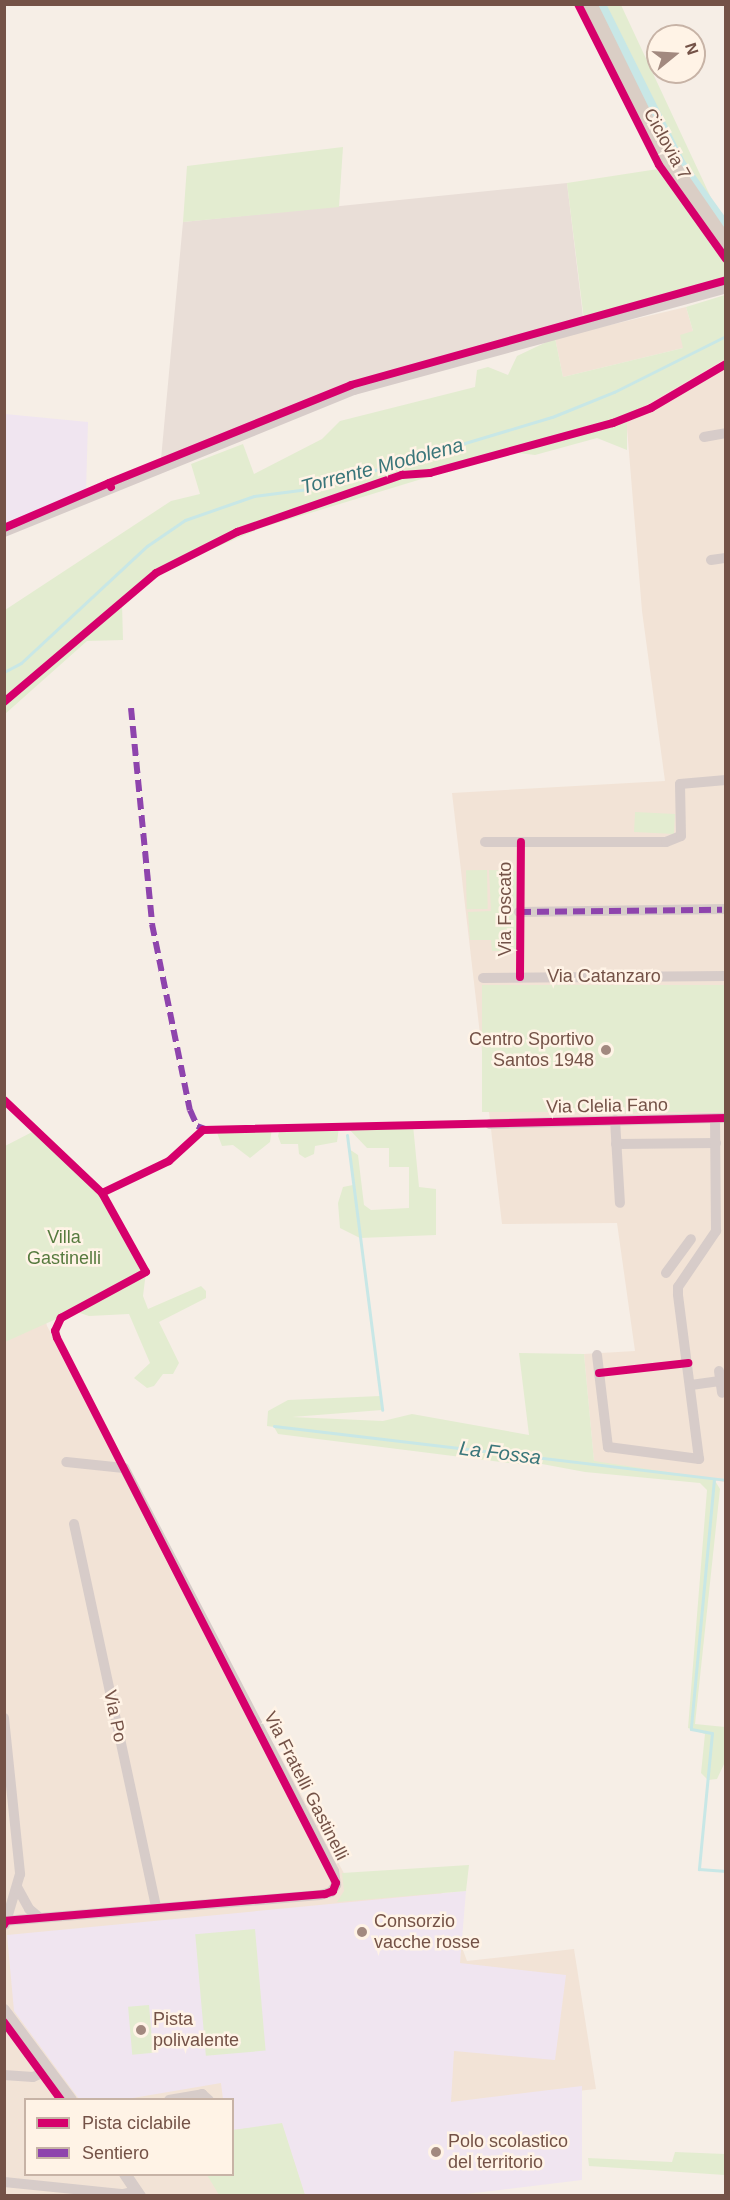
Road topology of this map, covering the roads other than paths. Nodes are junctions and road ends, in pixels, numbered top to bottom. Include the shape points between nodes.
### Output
1 (589, 4) edge
2 (726, 244) edge
3 (726, 287) edge
4 (726, 433) edge
5 (704, 437) dead end
6 (4, 531) edge
7 (726, 558) edge
8 (711, 560) dead end
9 (726, 780) edge
10 (484, 842) dead end
11 (724, 910) edge
12 (519, 912) dead end
13 (726, 976) edge
14 (483, 978) dead end
15 (720, 1118) edge
16 (615, 1120) junction
17 (490, 1124) dead end
18 (716, 1143) junction
19 (616, 1144) junction
20 (620, 1203) dead end
21 (691, 1239) dead end
22 (680, 1255) junction
23 (695, 1264) junction
24 (666, 1273) dead end
25 (597, 1355) dead end
26 (720, 1382) dead end
27 (691, 1385) junction
28 (66, 1462) dead end
29 (74, 1524) dead end
30 (4, 1718) edge
31 (17, 1887) junction
32 (156, 1908) junction
33 (40, 1918) junction
34 (5, 1922) edge
35 (4, 2010) edge
36 (49, 2070) junction
37 (4, 2075) edge
38 (70, 2098) edge
39 (180, 2098) edge
40 (207, 2098) edge
41 (126, 2176) edge
42 (4, 2182) edge
43 (138, 2193) edge

1 - 2 main road via 660,148
3 - 6 street via 354,389 111,487 63,514
4 - 5 street
7 - 8 street
9 - 10 street via 680,784 681,836 666,842
11 - 12 street, Via Foscato
13 - 14 street, Via Catanzaro
15 - 16 street, Via Clelia Fano
15 - 18 street
16 - 17 street, Via Clelia Fano
16 - 19 street
18 - 19 street
18 - 23 street via 716,1232
19 - 20 street
21 - 22 street
22 - 23 street
22 - 24 street
23 - 27 street via 678,1287
25 - 27 street via 608,1447 699,1459
26 - 27 street
28 - 32 street, Via Fratelli Gastinelli via 124,1468 336,1880 335,1889 325,1894
29 - 32 street, Via Po
30 - 31 street via 20,1874
31 - 33 street via 29,1910
31 - 34 street
32 - 33 street, Via Fratelli Gastinelli
33 - 34 street, Via Fratelli Gastinelli
35 - 36 street
36 - 37 street via 33,2077
36 - 38 street
39 - 40 street via 202,2094
41 - 43 street
42 - 43 street

